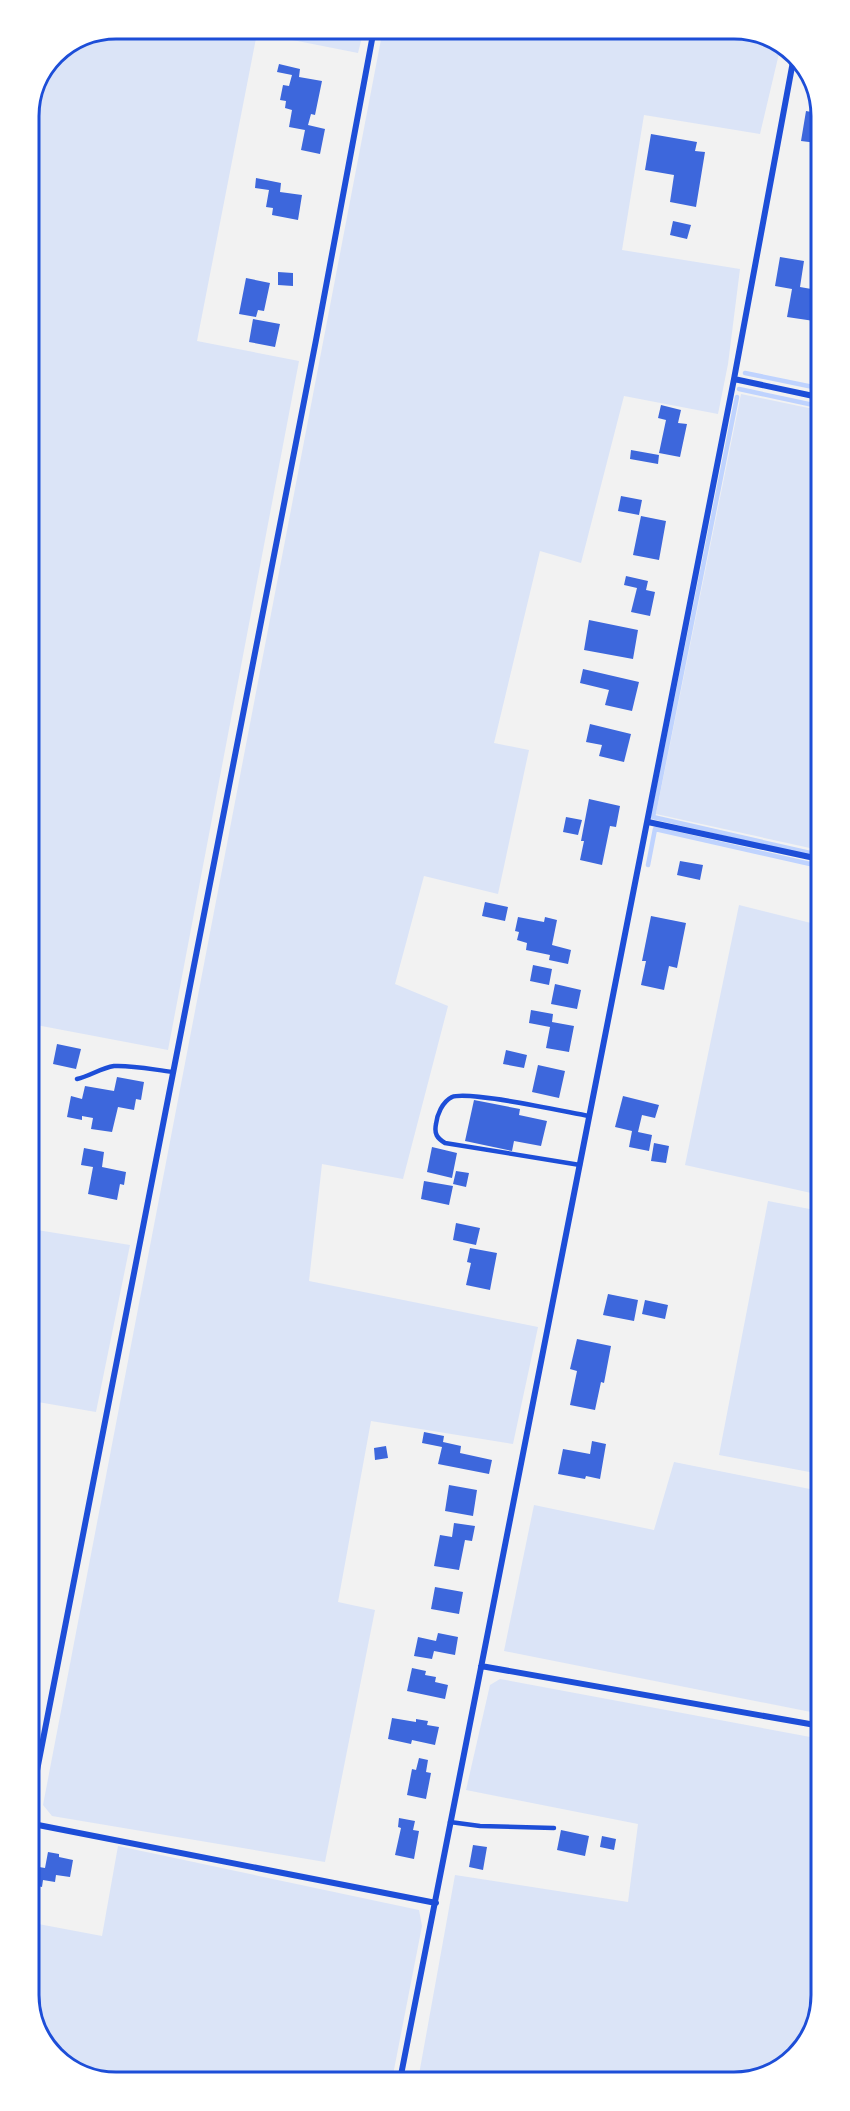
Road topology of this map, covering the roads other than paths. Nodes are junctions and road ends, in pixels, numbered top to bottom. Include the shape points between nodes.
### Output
1 (372, 39) edge
2 (792, 66) edge
3 (734, 379) junction
4 (811, 396) edge
5 (648, 822) junction
6 (811, 857) edge
7 (173, 1072) junction
8 (77, 1079) dead end
9 (590, 1116) junction
10 (580, 1165) junction
11 (481, 1666) junction
12 (811, 1724) edge
13 (39, 1760) edge
14 (450, 1822) junction
15 (39, 1825) edge
16 (554, 1828) dead end
17 (436, 1902) junction
18 (402, 2072) edge

1 - 7 street
2 - 3 street
3 - 4 street
3 - 5 street
5 - 6 street
5 - 9 street
7 - 8 lane via 116,1066
7 - 13 street
9 - 10 street
9 - 10 lane via 460,1095 444,1103 436,1123 435,1132 445,1143
10 - 11 street
11 - 12 street
11 - 14 street
14 - 16 lane
14 - 17 street
15 - 17 street
17 - 18 street

